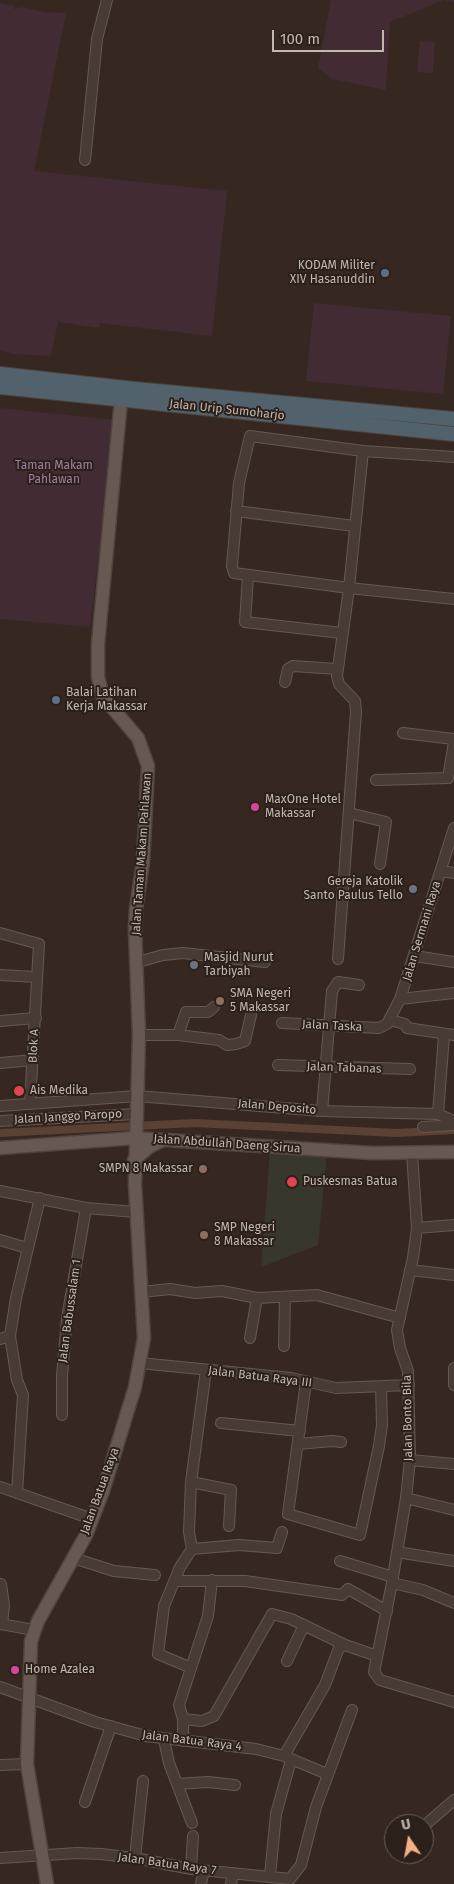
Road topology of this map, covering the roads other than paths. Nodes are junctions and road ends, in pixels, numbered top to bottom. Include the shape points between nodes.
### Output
1 (107, 0) edge
2 (85, 160) dead end
3 (0, 374) edge
4 (0, 387) edge
5 (121, 400) junction
6 (227, 403) junction
7 (373, 411) junction
8 (454, 419) edge
9 (372, 425) junction
10 (454, 434) edge
11 (363, 451) junction
12 (454, 457) edge
13 (236, 510) junction
14 (354, 526) junction
15 (248, 576) junction
16 (349, 588) junction
17 (454, 599) edge
18 (342, 633) junction
19 (337, 669) junction
20 (285, 682) dead end
21 (403, 733) dead end
22 (454, 741) edge
23 (451, 778) edge
24 (376, 780) dead end
25 (349, 814) junction
26 (454, 828) edge
27 (380, 864) dead end
28 (441, 871) junction
29 (454, 873) edge
30 (0, 933) edge
31 (415, 956) junction
32 (338, 959) dead end
33 (138, 962) junction
34 (265, 962) dead end
35 (454, 962) edge
36 (0, 975) edge
37 (36, 977) junction
38 (359, 985) dead end
39 (454, 993) edge
40 (400, 998) junction
41 (214, 1007) dead end
42 (251, 1015) dead end
43 (36, 1018) junction
44 (390, 1020) junction
45 (0, 1021) edge
46 (282, 1023) dead end
47 (328, 1026) junction
48 (381, 1028) joint
49 (139, 1035) junction
50 (178, 1035) junction
51 (449, 1035) edge
52 (33, 1060) junction
53 (0, 1063) edge
54 (278, 1065) dead end
55 (325, 1068) junction
56 (410, 1069) dead end
57 (137, 1096) junction
58 (30, 1104) junction
59 (0, 1106) edge
60 (322, 1111) junction
61 (436, 1115) junction
62 (136, 1116) junction
63 (0, 1121) edge
64 (454, 1121) edge
65 (454, 1126) edge
66 (134, 1136) junction
67 (165, 1140) junction
68 (0, 1148) edge
69 (454, 1152) edge
70 (412, 1153) junction
71 (134, 1160) junction
72 (0, 1191) edge
73 (40, 1198) junction
74 (86, 1208) junction
75 (136, 1212) junction
76 (454, 1224) edge
77 (417, 1228) junction
78 (0, 1240) edge
79 (27, 1248) junction
80 (410, 1270) junction
81 (454, 1275) edge
82 (142, 1292) junction
83 (285, 1296) junction
84 (257, 1298) junction
85 (400, 1318) junction
86 (5, 1337) edge
87 (250, 1338) dead end
88 (284, 1346) dead end
89 (140, 1364) junction
90 (454, 1368) edge
91 (206, 1370) junction
92 (306, 1382) junction
93 (409, 1384) junction
94 (454, 1385) edge
95 (381, 1386) junction
96 (62, 1415) dead end
97 (221, 1423) dead end
98 (300, 1431) junction
99 (341, 1442) dead end
100 (298, 1444) junction
101 (410, 1460) junction
102 (454, 1464) edge
103 (191, 1482) junction
104 (0, 1487) edge
105 (17, 1493) junction
106 (406, 1498) junction
107 (454, 1510) edge
108 (92, 1519) junction
109 (229, 1526) dead end
110 (282, 1532) dead end
111 (192, 1549) junction
112 (397, 1552) junction
113 (73, 1558) junction
114 (340, 1561) dead end
115 (454, 1561) edge
116 (155, 1576) dead end
117 (212, 1580) junction
118 (393, 1580) junction
119 (175, 1581) junction
120 (1, 1584) dead end
121 (454, 1603) edge
122 (387, 1611) junction
123 (1, 1624) edge
124 (304, 1625) junction
125 (34, 1630) junction
126 (345, 1645) junction
127 (378, 1656) junction
128 (287, 1661) dead end
129 (190, 1667) junction
130 (0, 1687) edge
131 (29, 1697) junction
132 (454, 1702) edge
133 (352, 1710) dead end
134 (184, 1719) junction
135 (111, 1726) junction
136 (164, 1740) junction
137 (183, 1741) junction
138 (287, 1758) junction
139 (27, 1764) junction
140 (0, 1765) edge
141 (327, 1774) junction
142 (143, 1781) dead end
143 (177, 1784) junction
144 (235, 1785) dead end
145 (454, 1800) edge
146 (85, 1802) dead end
147 (434, 1817) edge
148 (192, 1823) dead end
149 (193, 1836) dead end
150 (42, 1856) junction
151 (0, 1858) edge
152 (135, 1858) junction
153 (191, 1869) junction
154 (204, 1870) junction
155 (233, 1873) junction
156 (270, 1876) junction
157 (291, 1882) edge
158 (47, 1884) edge
159 (201, 1884) edge
160 (231, 1884) edge

1 - 2 street via 97,39
3 - 6 highway, Jalan Urip Sumoharjo
4 - 5 highway, Jalan Urip Sumoharjo
5 - 6 highway, Jalan Urip Sumoharjo
5 - 33 main road, Jalan Taman Makam Pahlawan via 98,644 98,678 103,697 138,738 148,766 143,862 136,909
6 - 7 highway, Jalan Urip Sumoharjo
6 - 9 highway, Jalan Urip Sumoharjo
7 - 8 highway, Jalan Urip Sumoharjo
7 - 9 highway
9 - 10 highway, Jalan Urip Sumoharjo
11 - 12 street
11 - 13 street via 250,436 240,475
11 - 14 street
13 - 14 street
13 - 15 street via 232,570
14 - 16 street
15 - 16 street
15 - 18 street via 245,622
16 - 17 street
16 - 18 street
18 - 19 street
19 - 20 street via 293,666 288,669
19 - 25 street via 339,684 352,696 356,705
21 - 22 street
22 - 23 street
23 - 24 street
25 - 27 street via 386,822
25 - 32 street
26 - 28 street, Jalan Sermani Raya
28 - 29 street
28 - 31 street, Jalan Sermani Raya
30 - 37 street, Blok A via 39,944
31 - 35 street
31 - 40 street, Jalan Sermani Raya
33 - 34 street via 183,953
33 - 49 main road, Jalan Taman Makam Pahlawan
36 - 37 street
37 - 43 street, Blok A
38 - 47 street via 338,982 334,985
39 - 40 street
40 - 44 street, Jalan Sermani Raya
41 - 50 street via 208,1012 186,1012
42 - 50 street via 248,1036 242,1042 227,1045 219,1040
43 - 45 street, Blok A
43 - 52 street, Blok A
44 - 48 street, Jalan Sermani Raya
44 - 51 street via 408,1028
46 - 47 street, Jalan Taska
47 - 48 street, Jalan Taska
47 - 55 street
49 - 50 street
49 - 57 main road, Jalan Taman Makam Pahlawan
51 - 61 street
52 - 53 street
52 - 58 street, Blok A
54 - 55 street, Jalan Tabanas
55 - 56 street, Jalan Tabanas
55 - 60 street
57 - 58 street, Jalan Deposito
57 - 60 street, Jalan Deposito
57 - 62 main road, Jalan Taman Makam Pahlawan
58 - 59 street
60 - 61 street, Jalan Deposito
61 - 64 street
61 - 65 street via 428,1127
62 - 63 street, Jalan Janggo Paropo
62 - 66 main road, Jalan Batua Raya
66 - 67 main road, Jalan Abdullah Daeng Sirua
66 - 68 main road, Jalan Abdullah Daeng Sirua
66 - 71 main road, Jalan Batua Raya
67 - 70 main road, Jalan Abdullah Daeng Sirua
67 - 71 main road via 154,1143
69 - 70 main road, Jalan Abdullah Daeng Sirua
70 - 77 street, Jalan Bonto Bila
71 - 75 main road, Jalan Batua Raya
72 - 73 street
73 - 74 street
73 - 79 street
74 - 75 street
74 - 96 street, Jalan Babussalam 1 via 67,1318
75 - 82 main road, Jalan Batua Raya
76 - 77 street
77 - 80 street, Jalan Bonto Bila
78 - 79 street
79 - 86 street
80 - 81 street
80 - 85 street, Jalan Bonto Bila
82 - 84 street via 170,1289 198,1293 227,1291
82 - 89 main road, Jalan Batua Raya via 144,1338
83 - 84 street
83 - 85 street via 326,1296
83 - 88 street
84 - 87 street
85 - 93 street, Jalan Bonto Bila via 397,1330
86 - 105 street via 23,1395
89 - 91 street, Jalan Batua Raya III
89 - 108 main road, Jalan Batua Raya via 131,1402
90 - 94 street
91 - 92 street, Jalan Batua Raya III
91 - 103 street
92 - 95 street, Jalan Batua Raya III via 336,1388
92 - 98 street
93 - 95 street, Jalan Batua Raya III
93 - 101 street, Jalan Bonto Bila
95 - 100 street via 382,1425 360,1535 288,1514
97 - 98 street
98 - 100 street
99 - 100 street
101 - 102 street
101 - 106 street, Jalan Bonto Bila
103 - 109 street via 231,1490
103 - 111 street
104 - 105 street
105 - 108 street
106 - 107 street
106 - 112 street, Jalan Bonto Bila
108 - 113 main road, Jalan Batua Raya
110 - 111 street via 277,1548 240,1545
111 - 119 street
112 - 115 street
112 - 118 street, Jalan Bonto Bila
113 - 116 street via 114,1571
113 - 125 main road, Jalan Batua Raya
114 - 118 street
117 - 119 street
117 - 122 street via 247,1581 342,1595 349,1590
117 - 129 street via 208,1616
118 - 121 street
118 - 122 street, Jalan Bonto Bila
119 - 129 street via 164,1606 158,1654
120 - 123 street via 4,1605
122 - 127 street, Jalan Bonto Bila
123 - 125 street
124 - 126 street
124 - 128 street
124 - 134 street via 272,1614 214,1716 202,1720
125 - 131 main road, Jalan Batua Raya
126 - 127 street
126 - 138 street via 339,1648 325,1685
127 - 132 street, Jalan Bonto Bila via 374,1672 380,1680
129 - 134 street via 179,1705
130 - 131 street, Jalan Batua Raya 4
131 - 135 street, Jalan Batua Raya 4
131 - 139 main road, Jalan Batua Raya
133 - 141 street, Jalan Batua Raya 7
134 - 137 street
135 - 136 street, Jalan Batua Raya 4
135 - 146 street
136 - 137 street, Jalan Batua Raya 4
136 - 143 street
137 - 138 street, Jalan Batua Raya 4 via 240,1746
138 - 141 street, Jalan Batua Raya 4
138 - 156 street via 276,1814
139 - 140 street
139 - 150 main road, Jalan Batua Raya
141 - 157 street, Jalan Batua Raya 7 via 301,1865
142 - 152 street
143 - 144 street via 208,1782
143 - 148 street
145 - 147 street
149 - 153 street
150 - 151 street, Jalan Batua Raya 7
150 - 152 street, Jalan Batua Raya 7 via 77,1853
150 - 158 main road, Jalan Batua Raya
152 - 153 street, Jalan Batua Raya 7
153 - 154 street, Jalan Batua Raya 7
154 - 155 street, Jalan Batua Raya 7
154 - 159 street
155 - 156 street, Jalan Batua Raya 7
155 - 160 street
156 - 157 street, Jalan Batua Raya 7

